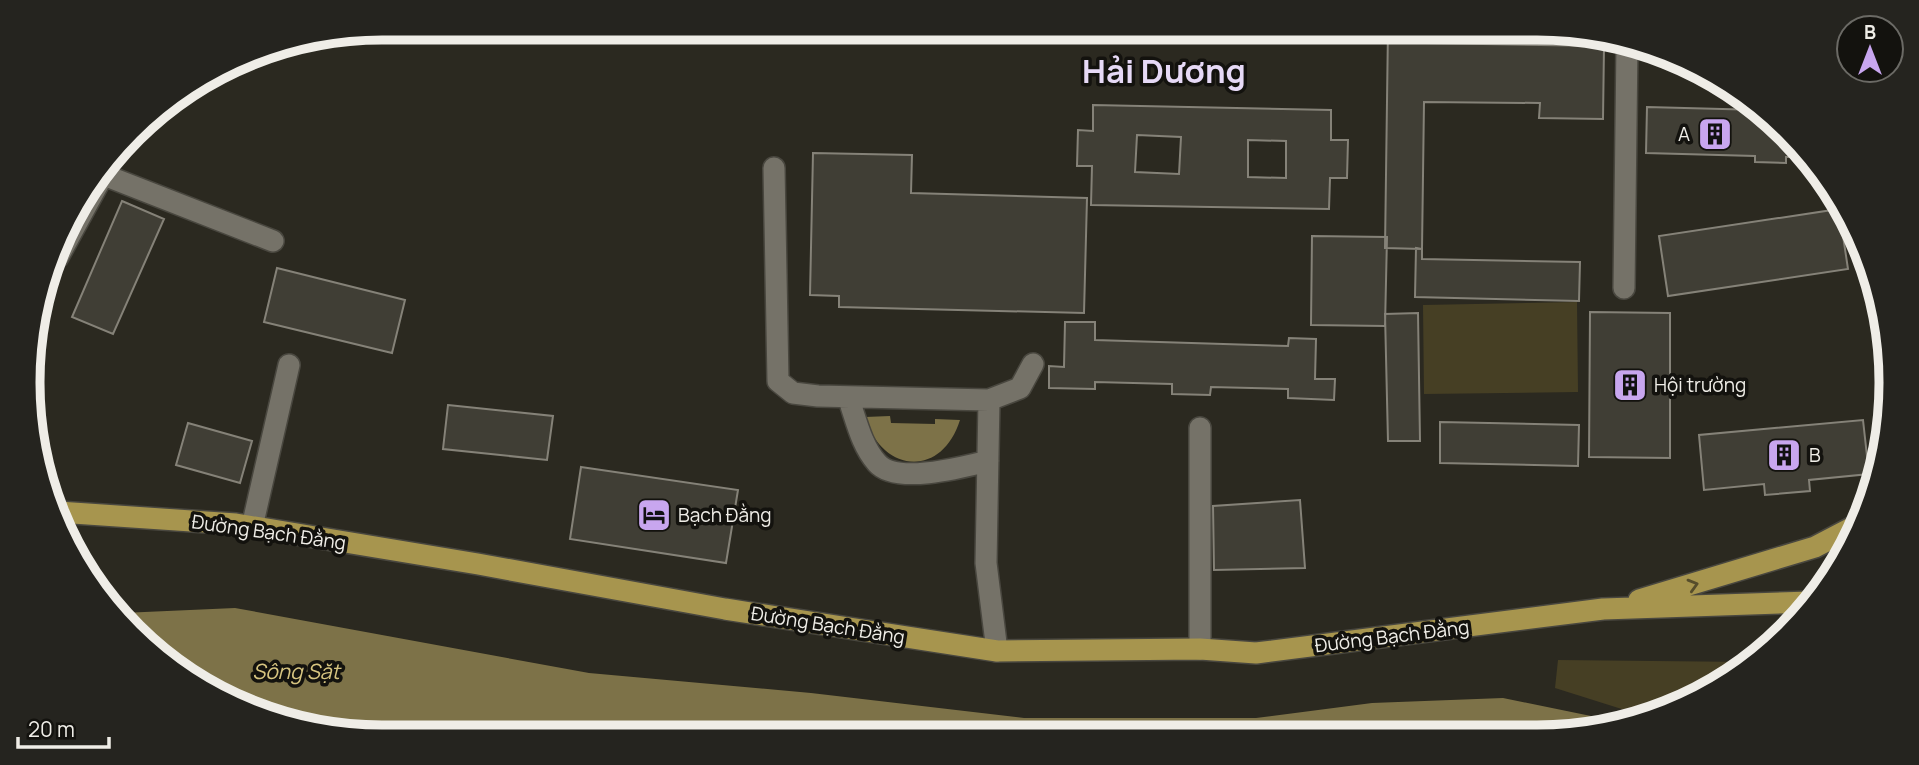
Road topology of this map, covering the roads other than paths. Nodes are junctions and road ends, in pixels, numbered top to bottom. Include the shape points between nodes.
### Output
1 (1627, 53) edge
2 (774, 167) dead end
3 (112, 173) edge
4 (273, 241) dead end
5 (1624, 288) dead end
6 (1032, 364) dead end
7 (289, 365) dead end
8 (848, 397) junction
9 (989, 400) junction
10 (1200, 428) dead end
11 (988, 461) junction
12 (66, 513) edge
13 (251, 527) junction
14 (1844, 531) edge
15 (1799, 602) edge
16 (1603, 609) junction
17 (1200, 649) junction
18 (997, 651) junction

1 - 5 street
2 - 8 street via 778,381 793,393
3 - 4 street
6 - 9 street via 1020,388
7 - 13 street
8 - 9 street
8 - 11 street via 878,465 917,473
9 - 11 street
10 - 17 street
11 - 18 street via 986,563
12 - 13 main road, Đường Bạch Đằng
13 - 18 main road, Đường Bạch Đằng
16 -> 14 main road, Đường Bạch Đằng via 1815,547
15 - 16 main road, Đường Bạch Đằng
16 - 17 main road, Đường Bạch Đằng via 1256,653
17 - 18 main road, Đường Bạch Đằng

